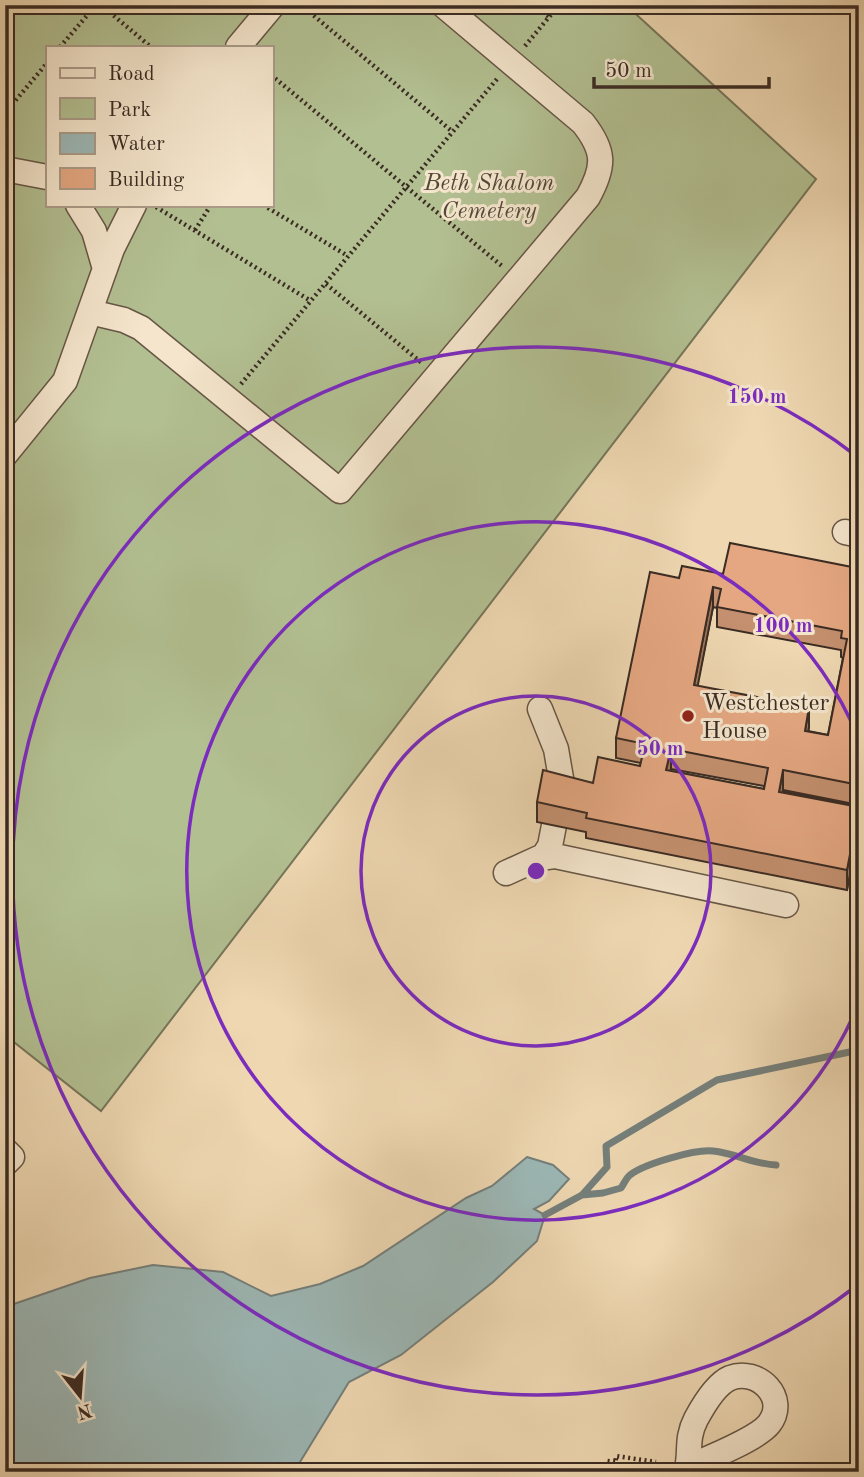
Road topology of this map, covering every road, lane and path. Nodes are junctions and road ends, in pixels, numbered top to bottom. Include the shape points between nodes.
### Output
1 (96, 5) edge
2 (101, 5) edge
3 (273, 5) edge
4 (301, 5) edge
5 (443, 5) edge
6 (534, 5) edge
7 (559, 5) edge
8 (549, 17) junction
9 (61, 46) edge
10 (150, 46) edge
11 (239, 46) edge
12 (511, 62) junction
13 (46, 64) edge
14 (273, 77) edge
15 (5, 113) edge
16 (453, 132) junction
17 (5, 169) edge
18 (46, 177) edge
19 (407, 187) junction
20 (79, 206) edge
21 (134, 206) edge
22 (154, 206) edge
23 (210, 206) edge
24 (265, 206) edge
25 (195, 230) junction
26 (348, 256) junction
27 (105, 269) junction
28 (519, 280) junction
29 (326, 284) junction
30 (311, 301) junction
31 (90, 312) junction
32 (439, 377) junction
33 (227, 401) junction
34 (5, 455) edge
35 (540, 709) dead end
36 (543, 857) junction
37 (506, 873) dead end
38 (786, 905) dead end
39 (5, 1150) edge
40 (5, 1164) edge
41 (615, 1462) dead end
42 (656, 1462) dead end

1 - 9 path
2 - 10 path
3 - 11 lane
4 - 16 path
5 - 12 lane
6 - 8 path
7 - 8 path
8 - 12 path
12 - 16 path
12 - 28 lane via 583,123 596,138 602,159 588,197
13 - 15 path
14 - 19 path
16 - 19 path
17 - 18 lane
19 - 26 path
19 - 28 path
20 - 27 lane via 94,231
21 - 27 lane
22 - 25 path
23 - 25 path
24 - 26 path
25 - 30 path
26 - 29 path
27 - 31 lane
28 - 32 lane
29 - 30 path
29 - 32 path
30 - 33 path
31 - 33 lane via 141,328
31 - 34 lane via 65,381
32 - 33 lane via 336,497
35 - 36 lane via 556,749 562,784 550,846
36 - 37 lane
36 - 38 lane
39 - 40 lane via 12,1157
41 - 42 path via 616,1456

